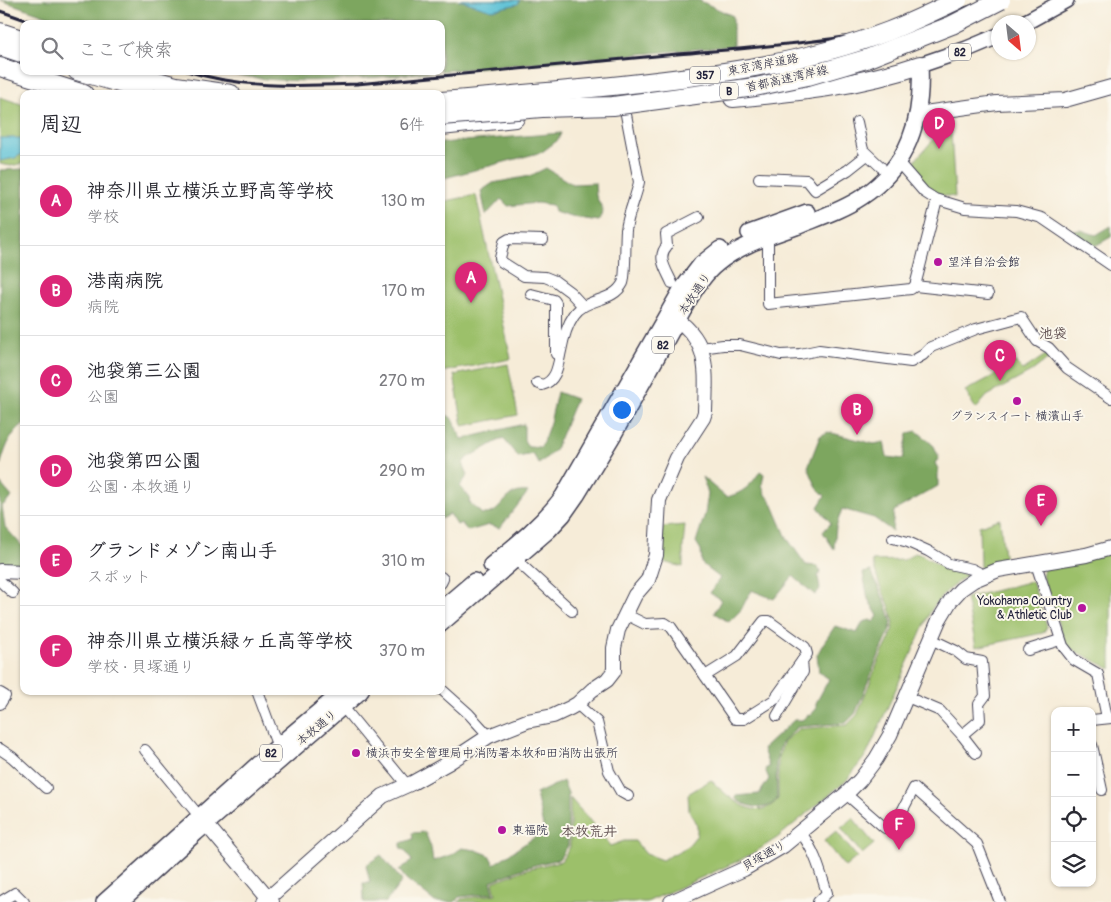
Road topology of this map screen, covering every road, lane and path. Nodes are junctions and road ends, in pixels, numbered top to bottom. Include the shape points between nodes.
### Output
1 (952, 0) edge
2 (958, 0) edge
3 (999, 0) edge
4 (1066, 0) edge
5 (1036, 16) edge
6 (0, 32) edge
7 (20, 39) edge
8 (991, 39) edge
9 (0, 47) edge
10 (20, 54) edge
11 (0, 65) edge
12 (920, 65) junction
13 (20, 70) edge
14 (20, 72) edge
15 (29, 75) edge
16 (36, 75) edge
17 (81, 75) edge
18 (90, 75) edge
19 (135, 75) edge
20 (0, 78) edge
21 (1111, 87) edge
22 (38, 90) edge
23 (72, 90) edge
24 (82, 90) edge
25 (133, 90) edge
26 (143, 90) edge
27 (204, 90) edge
28 (623, 99) junction
29 (445, 100) edge
30 (445, 100) edge
31 (445, 100) edge
32 (445, 114) edge
33 (917, 114) junction
34 (857, 122) dead end
35 (445, 125) edge
36 (867, 155) junction
37 (898, 162) junction
38 (881, 167) junction
39 (759, 178) dead end
40 (937, 200) junction
41 (699, 217) dead end
42 (768, 236) junction
43 (543, 240) dead end
44 (1111, 265) edge
45 (672, 283) dead end
46 (915, 286) junction
47 (531, 294) dead end
48 (988, 294) dead end
49 (582, 305) junction
50 (672, 316) junction
51 (701, 348) junction
52 (556, 373) junction
53 (537, 383) dead end
54 (1111, 398) edge
55 (893, 538) dead end
56 (1111, 548) edge
57 (515, 559) junction
58 (1036, 564) junction
59 (0, 571) edge
60 (20, 572) edge
61 (984, 575) junction
62 (0, 581) edge
63 (13, 593) dead end
64 (445, 605) edge
65 (572, 610) dead end
66 (625, 614) junction
67 (445, 620) edge
68 (931, 640) junction
69 (1060, 640) junction
70 (1028, 650) dead end
71 (802, 661) junction
72 (705, 676) junction
73 (0, 693) edge
74 (445, 693) edge
75 (258, 695) edge
76 (339, 695) edge
77 (356, 695) edge
78 (907, 697) junction
79 (0, 704) edge
80 (577, 704) junction
81 (343, 707) junction
82 (777, 716) dead end
83 (1109, 718) edge
84 (1096, 720) edge
85 (962, 735) junction
86 (489, 736) junction
87 (0, 749) edge
88 (145, 750) dead end
89 (281, 752) junction
90 (1094, 752) edge
91 (976, 753) dead end
92 (407, 785) junction
93 (46, 788) dead end
94 (1102, 790) dead end
95 (846, 794) junction
96 (628, 796) dead end
97 (203, 820) junction
98 (801, 833) junction
99 (268, 901) edge
100 (0, 902) edge
101 (24, 902) edge
102 (104, 902) edge
103 (120, 902) edge
104 (671, 902) edge
105 (818, 902) edge
106 (1000, 902) edge

1 - 29 highway, 首都高速湾岸線 / B, bridge via 861,37 768,62 663,78
2 - 30 highway, 東京湾岸道路 / 357, bridge via 888,32 838,48 746,70
3 - 32 highway, 首都高速湾岸線 / B, bridge via 952,25 866,59 755,88 613,106
4 - 5 main road
6 - 7 highway
8 - 12 main road, 82
9 - 10 highway
11 - 13 highway
11 - 14 highway
12 - 28 highway, 357 via 840,86 789,93
12 - 33 main road, 本牧通り / 82 via 921,92
15 - 23 highway
16 - 24 highway
17 - 25 highway
18 - 26 highway
19 - 27 highway
20 - 22 highway
21 - 33 street via 1065,100 997,103
28 - 31 highway, 357
28 - 35 highway, 357
28 - 49 street via 638,182 626,228 623,282 613,295
33 - 37 main road, 本牧通り / 82 via 913,135
33 - 38 main road, 本牧通り / 82
34 - 36 street
36 - 38 street
36 - 39 street via 815,190 807,180
37 - 40 street via 924,192
37 - 42 main road, 本牧通り / 82 via 872,190 850,204
38 - 50 main road, 本牧通り / 82 via 848,195 760,228 723,248 701,264 683,287
40 - 44 street via 965,208 1016,211 1042,218
40 - 46 street
41 - 45 street via 666,234 667,246 661,256
42 - 46 street via 768,304
42 - 50 main road, 本牧通り / 82 via 716,264
43 - 49 street via 509,239 504,242 500,258 524,276 555,281
46 - 48 street
47 - 52 street via 556,303
49 - 52 street via 573,316
50 - 51 street via 687,328
50 - 57 main road, 本牧通り / 82 via 614,434 577,495 549,530
50 - 64 main road, 本牧通り / 82 via 553,510
51 - 54 street via 740,345 781,356 820,350 911,362 931,347 976,329 1021,317 1037,342 1049,348 1067,368
51 - 66 street via 705,357 706,381 703,418 667,479 659,500 656,555 648,580 635,594
52 - 53 street via 548,384
55 - 61 street via 928,551 949,564
56 - 58 street, 貝塚通り
57 - 65 street
57 - 67 main road, 本牧通り / 82
58 - 61 street, 貝塚通り
58 - 69 street
59 - 60 street
61 - 68 street, 貝塚通り via 961,589 951,600
62 - 63 street
66 - 72 street via 645,624 665,623 671,627
66 - 80 street via 614,648 614,671
68 - 78 street, 貝塚通り
68 - 85 street via 956,650 966,659 982,662 985,696 979,704 980,720
69 - 70 street
69 - 83 street via 1074,660 1098,674
71 - 72 street via 774,700 744,719 736,719
71 - 72 street via 807,654 805,647 769,621 764,621 737,656
71 - 82 street via 803,672
73 - 79 street via 5,696
74 - 86 street
75 - 89 street
76 - 89 main road, 本牧通り / 82
77 - 81 main road, 本牧通り / 82
78 - 85 street via 940,712
78 - 95 street, 貝塚通り via 876,759
80 - 86 street via 553,716 527,721
80 - 96 street via 597,722 609,771 620,792
81 - 89 main road, 本牧通り / 82
81 - 92 street
83 - 84 street
85 - 91 street
86 - 92 street via 448,764
87 - 93 street
88 - 97 street
89 - 97 main road, 本牧通り / 82
90 - 94 street
92 - 99 street via 383,796
95 - 98 street, 貝塚通り
95 - 106 street via 885,828 891,828 914,788 977,844
97 - 99 street
97 - 102 main road, 82
97 - 103 main road, 82
98 - 104 street, 貝塚通り via 761,859
98 - 105 street via 816,856 827,893
100 - 101 street via 15,893

